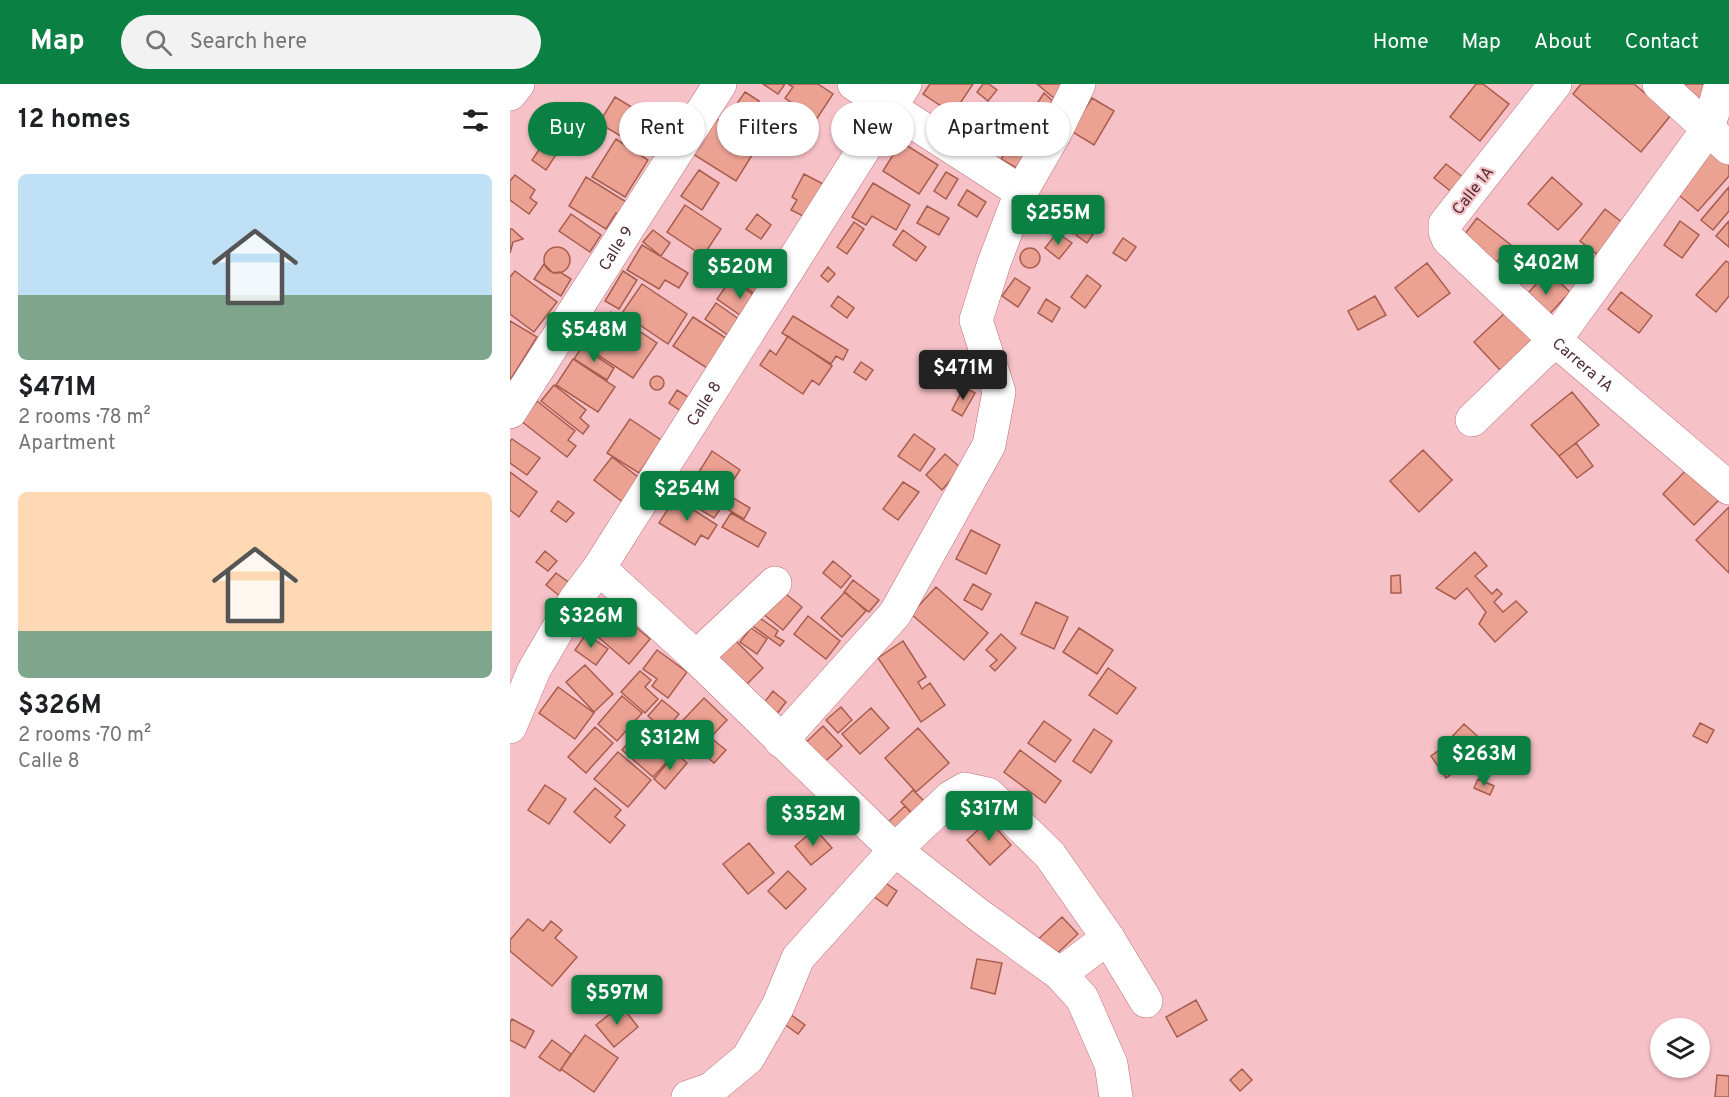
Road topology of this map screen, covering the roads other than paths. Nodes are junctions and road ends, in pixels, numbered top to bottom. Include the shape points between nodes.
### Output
1 (518, 84) edge
2 (720, 84) edge
3 (855, 84) edge
4 (1079, 84) edge
5 (1554, 84) edge
6 (1659, 84) edge
7 (1721, 84) edge
8 (510, 94) edge
9 (897, 95) edge
10 (1718, 138) edge
11 (1021, 192) junction
12 (1555, 340) junction
13 (510, 412) edge
14 (1472, 420) dead end
15 (1729, 488) edge
16 (599, 568) junction
17 (775, 583) dead end
18 (696, 657) junction
19 (510, 727) edge
20 (781, 741) junction
21 (895, 850) junction
22 (1108, 938) junction
23 (1060, 974) junction
24 (1146, 1001) dead end
25 (688, 1097) edge
26 (1116, 1097) edge

1 - 8 street
2 - 13 street, Calle 9
3 - 9 street
4 - 11 street
5 - 12 street, Calle 1A via 1445,224 1445,231 1448,239
6 - 10 street
7 - 10 street, Carrera 1A
9 - 11 street
9 - 16 street, Calle 8
10 - 12 street, Carrera 1A
11 - 20 street via 976,320 999,392 989,445 895,614
12 - 14 street
12 - 15 street, Carrera 1A
16 - 18 street
16 - 19 street, Calle 8 via 534,669
17 - 18 street
18 - 20 street
20 - 21 street
21 - 22 street via 951,797 965,789 988,794 1050,855
21 - 23 street
21 - 25 street via 798,958 778,1006 748,1058 711,1089
22 - 23 street
22 - 24 street
23 - 26 street via 1082,998 1111,1064

